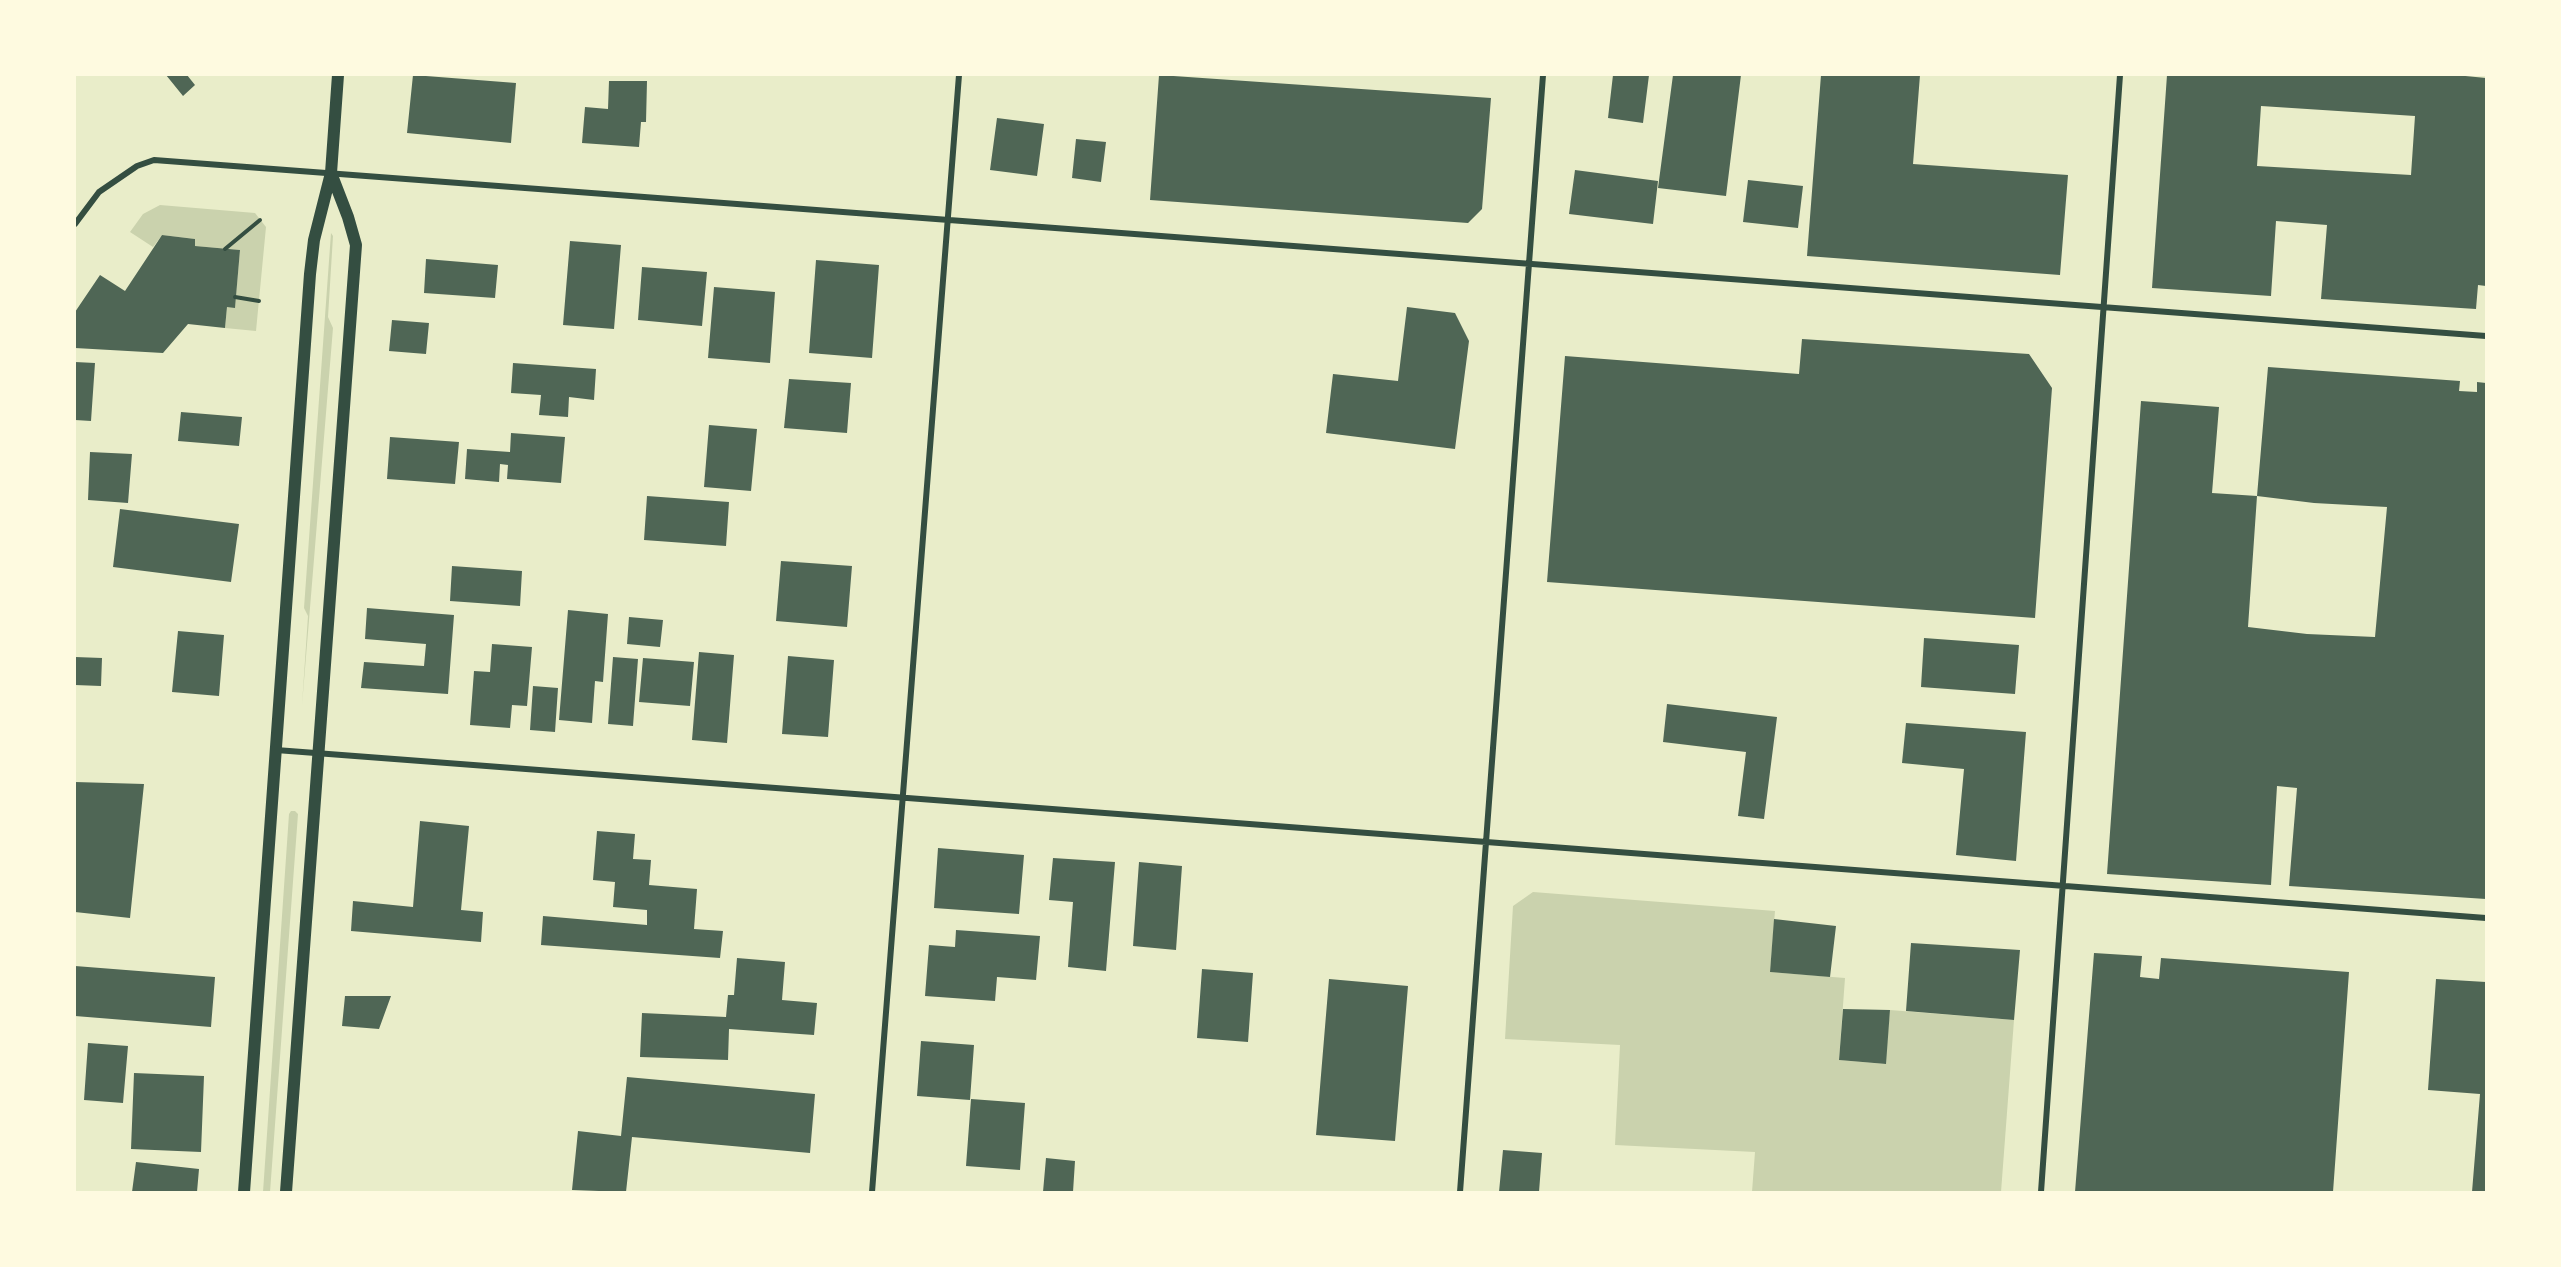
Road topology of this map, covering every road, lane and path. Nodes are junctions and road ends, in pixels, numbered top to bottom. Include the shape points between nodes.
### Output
1 (338, 75) edge
2 (958, 75) edge
3 (1543, 75) edge
4 (2120, 75) edge
5 (331, 172) junction
6 (260, 220) dead end
7 (947, 220) junction
8 (75, 224) edge
9 (225, 249) dead end
10 (1529, 266) junction
11 (235, 297) dead end
12 (259, 301) dead end
13 (2103, 308) junction
14 (2486, 336) edge
15 (276, 750) junction
16 (318, 753) junction
17 (902, 798) junction
18 (1486, 842) junction
19 (2062, 886) junction
20 (2486, 918) edge
21 (244, 1192) edge
22 (286, 1192) edge
23 (872, 1192) edge
24 (1460, 1192) edge
25 (2041, 1192) edge

1 - 5 main road
2 - 7 street
3 - 10 street
4 - 13 street
5 - 7 street
5 - 8 street via 154,160 137,166 99,192
5 - 15 main road via 310,274
5 - 16 main road via 356,245
6 - 9 path
7 - 10 street
7 - 17 street
10 - 13 street
10 - 18 street
11 - 12 path
13 - 14 street
13 - 19 street
15 - 16 street
15 - 21 main road
16 - 17 street
16 - 22 main road
17 - 18 street
17 - 23 street
18 - 19 street
18 - 24 street
19 - 20 street
19 - 25 street

